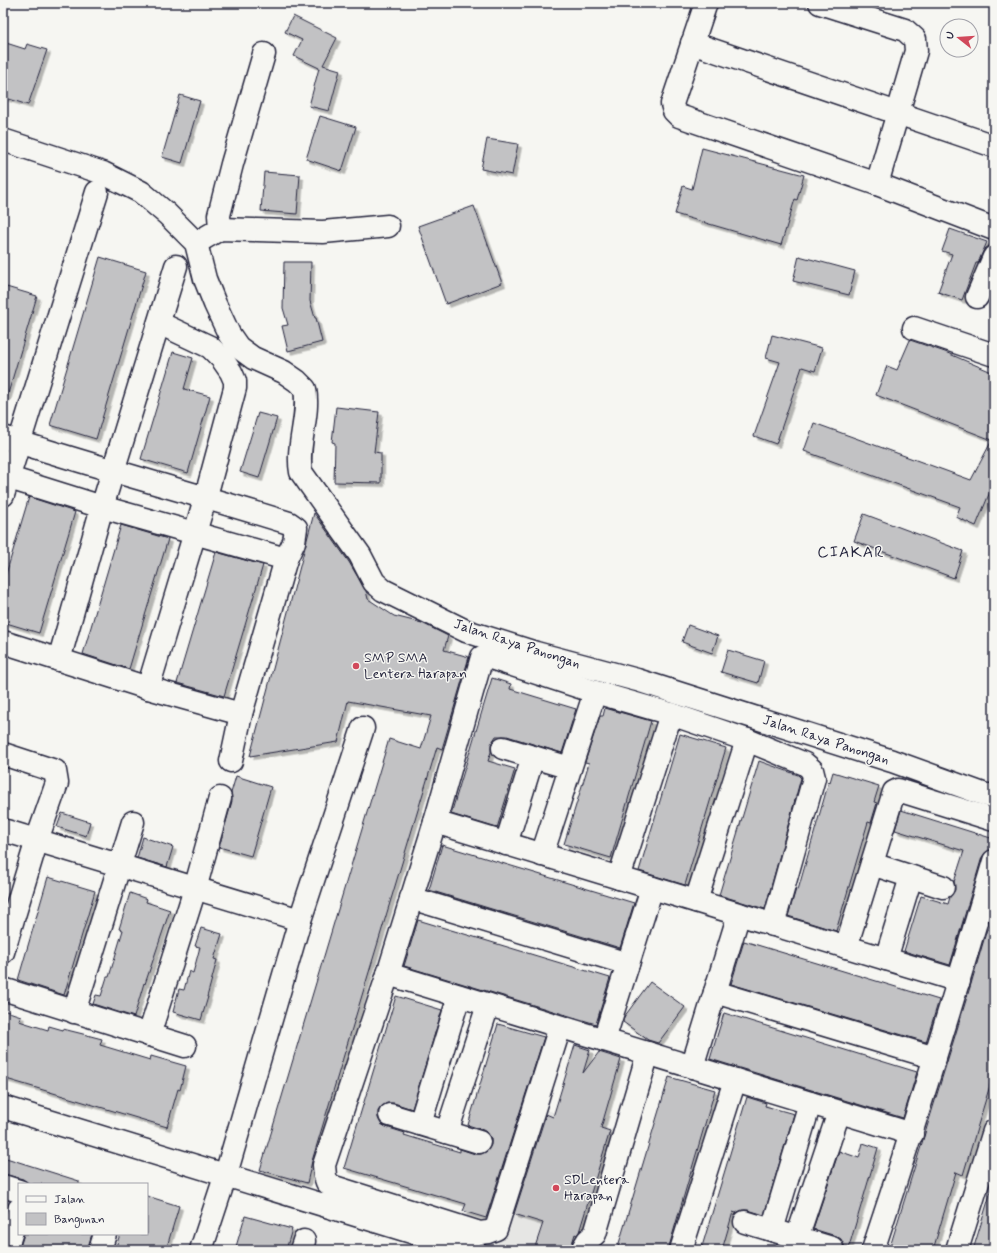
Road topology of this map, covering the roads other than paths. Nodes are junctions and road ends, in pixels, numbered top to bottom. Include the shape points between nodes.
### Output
1 (706, 3) edge
2 (820, 3) edge
3 (692, 43) junction
4 (264, 54) dead end
5 (898, 113) junction
6 (3, 140) edge
7 (994, 146) edge
8 (877, 184) junction
9 (97, 192) dead end
10 (388, 226) dead end
11 (220, 229) junction
12 (994, 229) edge
13 (196, 244) junction
14 (994, 257) edge
15 (176, 266) dead end
16 (977, 297) dead end
17 (159, 323) junction
18 (914, 328) dead end
19 (994, 356) edge
20 (11, 440) edge
21 (113, 470) junction
22 (5, 483) edge
23 (206, 496) junction
24 (102, 507) junction
25 (195, 532) junction
26 (286, 559) junction
27 (3, 642) edge
28 (59, 660) junction
29 (148, 688) junction
30 (595, 692) junction
31 (241, 714) junction
32 (671, 714) junction
33 (363, 728) dead end
34 (748, 740) junction
35 (503, 748) dead end
36 (3, 754) edge
37 (533, 757) junction
38 (231, 761) dead end
39 (570, 768) junction
40 (994, 795) edge
41 (220, 798) dead end
42 (994, 820) edge
43 (133, 822) dead end
44 (435, 822) junction
45 (3, 830) edge
46 (37, 840) junction
47 (506, 844) junction
48 (542, 855) junction
49 (994, 861) edge
50 (872, 864) junction
51 (120, 865) junction
52 (911, 876) junction
53 (619, 878) junction
54 (944, 887) dead end
55 (652, 888) junction
56 (195, 889) junction
57 (411, 898) junction
58 (696, 901) junction
59 (738, 914) junction
60 (300, 920) junction
61 (773, 925) junction
62 (846, 947) junction
63 (3, 952) edge
64 (886, 959) junction
65 (628, 964) junction
66 (388, 974) junction
67 (959, 981) junction
68 (3, 989) edge
69 (715, 992) junction
70 (459, 996) junction
71 (488, 1005) junction
72 (74, 1012) junction
73 (560, 1027) junction
74 (149, 1035) junction
75 (604, 1040) junction
76 (185, 1046) dead end
77 (648, 1053) junction
78 (935, 1058) junction
79 (692, 1067) junction
80 (736, 1080) junction
81 (810, 1103) junction
82 (3, 1107) edge
83 (839, 1112) junction
84 (390, 1114) dead end
85 (420, 1124) junction
86 (994, 1131) edge
87 (447, 1132) junction
88 (912, 1134) junction
89 (479, 1142) dead end
90 (990, 1161) edge
91 (223, 1183) junction
92 (3, 1186) edge
93 (18, 1191) edge
94 (18, 1212) edge
95 (745, 1222) dead end
96 (772, 1230) junction
97 (105, 1235) edge
98 (797, 1238) junction
99 (203, 1242) edge
100 (593, 1245) edge
101 (832, 1248) dead end
102 (6, 1250) edge
103 (100, 1250) edge
104 (470, 1250) edge
105 (681, 1250) edge
106 (873, 1250) edge
107 (957, 1250) edge

1 - 3 street
2 - 5 street via 905,30 915,39 916,51
3 - 5 street
3 - 8 street via 672,104 674,112 679,116
4 - 11 street via 220,210
5 - 7 street
5 - 8 street
6 - 13 street, Jalan Raya Panongan via 104,173 141,192
8 - 12 street
9 - 20 street
10 - 11 street via 323,232
11 - 13 street
13 - 40 street, Jalan Raya Panongan via 215,304 238,348 284,372 305,389 306,403 299,457 301,472 360,555 374,582 383,590 466,630 536,653 645,682
14 - 16 street
15 - 17 street
17 - 21 street
17 - 23 street via 210,347 222,359 235,381
18 - 19 street
20 - 21 street
20 - 22 street
21 - 23 street
21 - 24 street
22 - 24 street
23 - 25 street
23 - 26 street via 293,524 296,528 294,542
24 - 25 street
24 - 28 street
25 - 26 street
25 - 29 street
26 - 31 street
27 - 28 street
28 - 29 street
29 - 31 street
30 - 32 street
30 - 39 street
30 - 44 street via 482,657
31 - 38 street
32 - 34 street
32 - 53 street
33 - 60 street
34 - 58 street
34 - 61 street via 805,764 812,770 814,778
35 - 37 street
36 - 46 street via 55,771 57,784
37 - 39 street
37 - 47 street
39 - 48 street
41 - 56 street
42 - 50 street via 898,790 894,792
43 - 51 street
44 - 47 street
44 - 57 street
45 - 46 street
46 - 51 street
46 - 63 street
47 - 48 street
48 - 53 street
49 - 67 street
50 - 52 street
50 - 62 street
51 - 56 street
51 - 72 street
52 - 54 street
52 - 64 street
53 - 55 street
55 - 58 street
55 - 65 street
56 - 60 street
56 - 74 street
57 - 65 street
57 - 66 street
58 - 59 street
59 - 61 street
59 - 69 street
60 - 91 street
61 - 62 street
62 - 64 street
64 - 67 street
65 - 75 street
66 - 70 street
66 - 73 street via 324,1165 327,1182 331,1186 480,1233 496,1229
67 - 78 street
68 - 72 street
69 - 78 street
69 - 79 street
70 - 71 street
70 - 85 street
71 - 73 street
71 - 87 street
72 - 74 street
73 - 75 street
74 - 76 street
75 - 77 street
77 - 79 street
77 - 100 street
78 - 88 street
79 - 80 street
80 - 81 street
80 - 105 street
81 - 83 street
81 - 96 street
82 - 91 street
83 - 88 street
83 - 98 street
84 - 85 street
85 - 87 street
86 - 90 street
87 - 89 street
88 - 106 street
90 - 107 street
91 - 99 street
91 - 104 street
92 - 93 street
94 - 102 street
95 - 96 street
96 - 98 street
97 - 103 street
98 - 101 street

